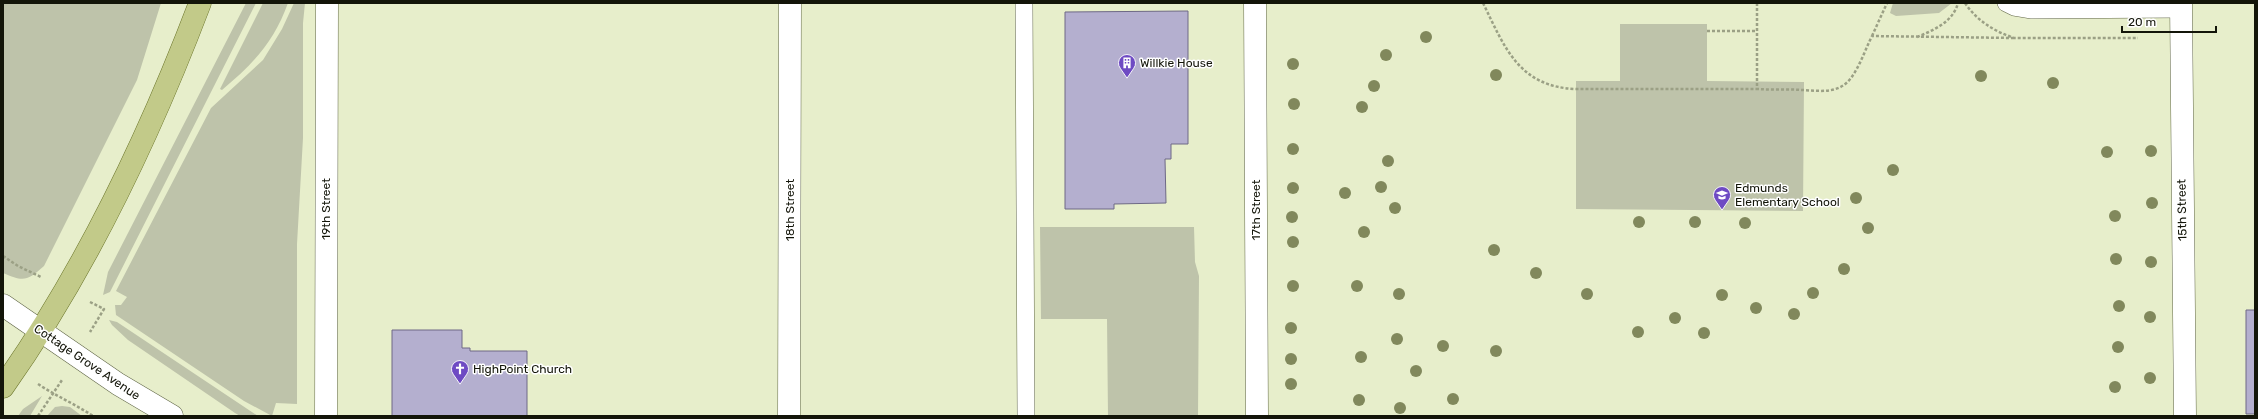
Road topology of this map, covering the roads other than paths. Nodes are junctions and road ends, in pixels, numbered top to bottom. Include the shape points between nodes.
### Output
1 (200, 3) edge
2 (327, 3) edge
3 (790, 3) edge
4 (1024, 3) edge
5 (1255, 3) edge
6 (2006, 3) edge
7 (2181, 6) edge
8 (3, 305) edge
9 (41, 331) junction
10 (3, 387) edge
11 (172, 416) edge
12 (326, 416) edge
13 (789, 416) edge
14 (1026, 416) edge
15 (1257, 416) edge
16 (2185, 416) edge

1 - 9 main road via 177,63 123,181 66,290
2 - 12 street, 19th Street
3 - 13 street, 18th Street
4 - 14 lane
5 - 15 street, 17th Street
6 - 7 lane via 2032,10
7 - 16 street, 15th Street
8 - 9 street, Cottage Grove Avenue
9 - 10 main road
9 - 11 street, Cottage Grove Avenue via 118,384

